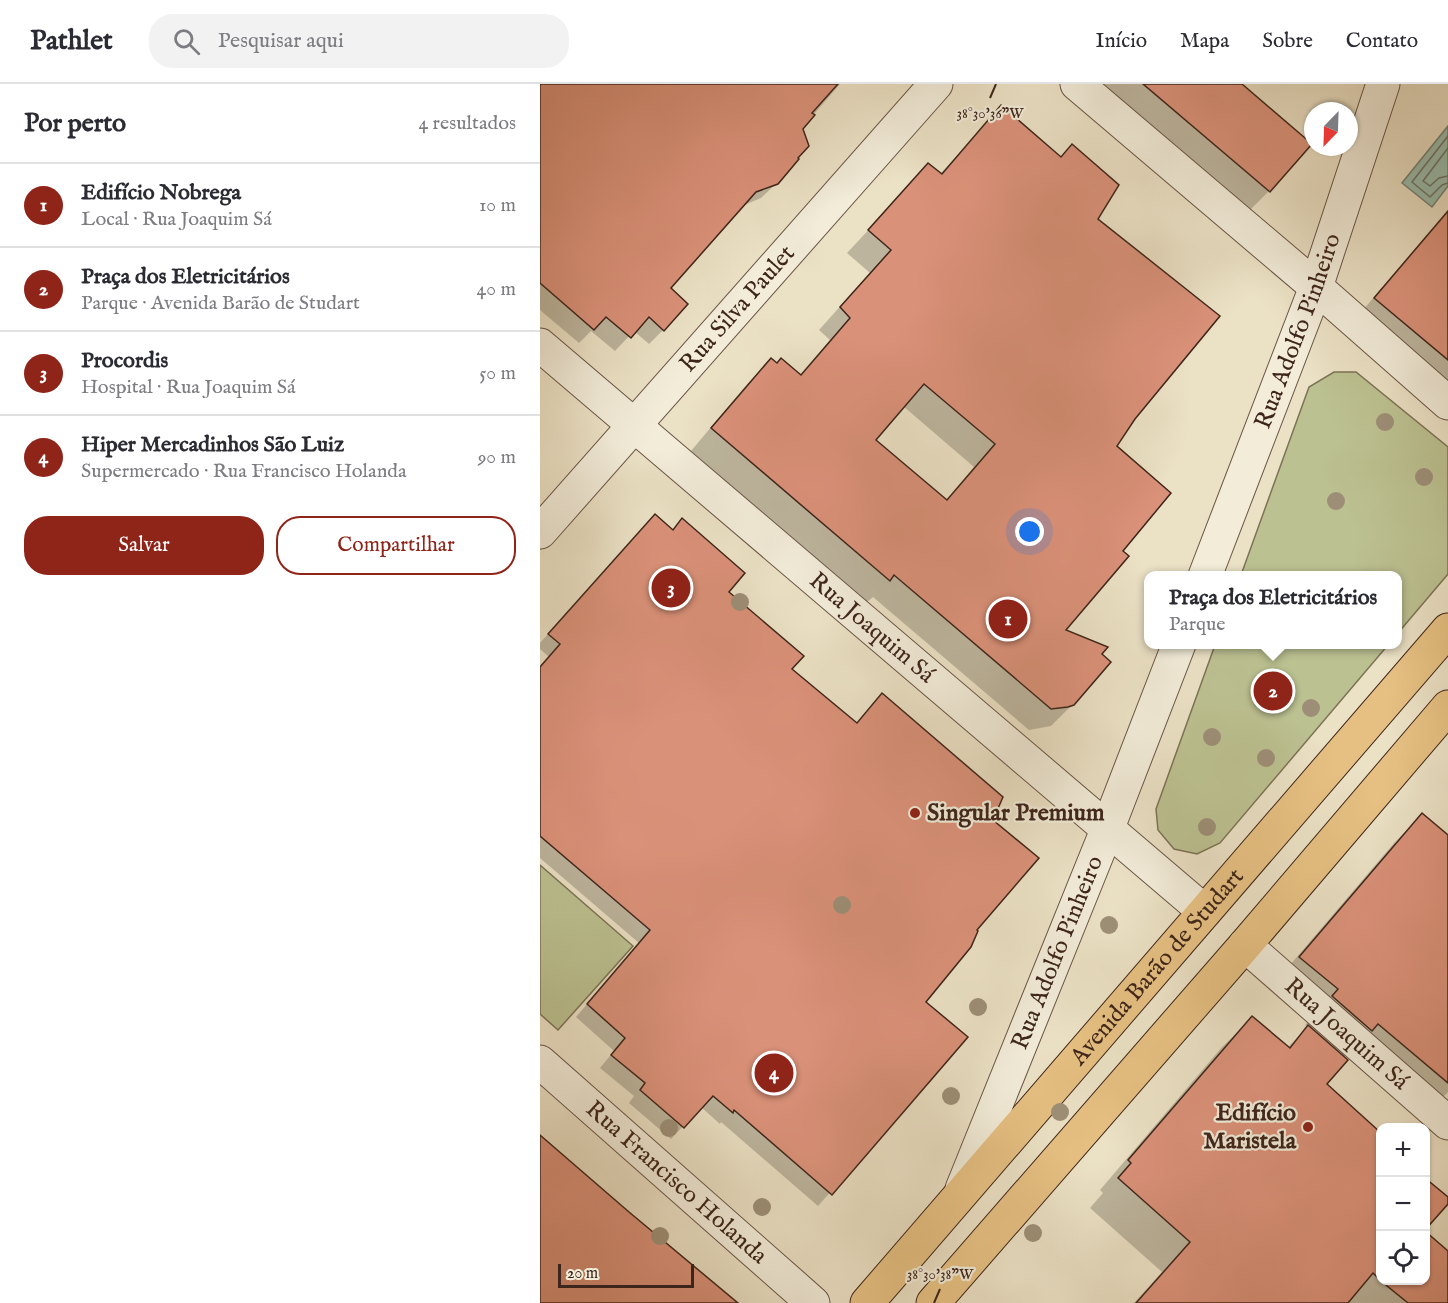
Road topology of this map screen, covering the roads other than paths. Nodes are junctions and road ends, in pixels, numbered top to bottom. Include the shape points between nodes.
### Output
1 (936, 84) edge
2 (1077, 84) edge
3 (1383, 84) edge
4 (1316, 287) junction
5 (540, 345) edge
6 (1448, 404) edge
7 (635, 425) junction
8 (540, 532) edge
9 (1207, 571) edge
10 (1448, 630) edge
11 (1177, 649) edge
12 (1448, 707) edge
13 (1107, 830) junction
14 (1204, 911) junction
15 (1245, 945) junction
16 (540, 1062) edge
17 (1448, 1123) edge
18 (961, 1192) junction
19 (813, 1303) edge
20 (867, 1303) edge
21 (933, 1303) edge

1 - 7 street, Rua Silva Paulet
2 - 4 street
3 - 4 street, Rua Adolfo Pinheiro
4 - 6 street
4 - 9 street, Rua Adolfo Pinheiro
5 - 7 street, Rua Joaquim Sá
7 - 8 street, Rua Silva Paulet
7 - 13 street, Rua Joaquim Sá
10 - 14 main road, Avenida Barão de Studart
11 - 13 street, Rua Adolfo Pinheiro
12 - 15 main road
13 - 14 street, Rua Joaquim Sá
13 - 18 street, Rua Adolfo Pinheiro
14 - 18 main road, Avenida Barão de Studart
15 - 17 street, Rua Joaquim Sá
15 - 21 main road
16 - 19 street, Rua Francisco Holanda
18 - 20 main road, Avenida Barão de Studart

